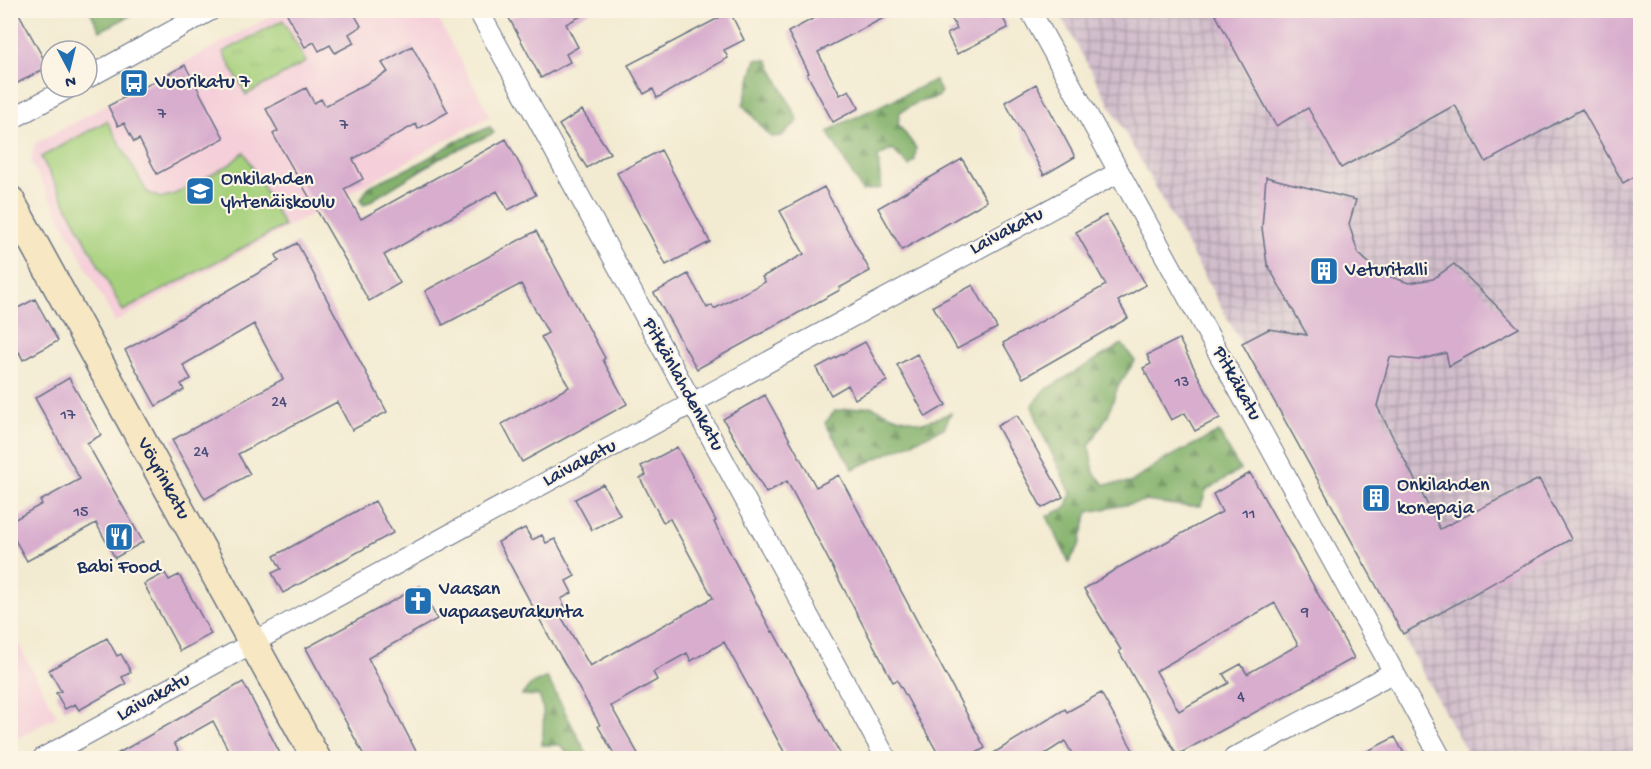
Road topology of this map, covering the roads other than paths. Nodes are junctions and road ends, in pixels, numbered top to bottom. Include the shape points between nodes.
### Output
1 (211, 10) edge
2 (477, 10) edge
3 (1030, 10) edge
4 (99, 71) edge
5 (48, 99) edge
6 (10, 120) edge
7 (1119, 172) junction
8 (10, 200) edge
9 (693, 404) junction
10 (253, 644) junction
11 (1394, 672) junction
12 (43, 759) edge
13 (316, 759) edge
14 (886, 759) edge
15 (1234, 759) edge
16 (1441, 759) edge

1 - 4 street
2 - 9 street, Pitkänlahdenkatu
3 - 7 street, Pitkäkatu
5 - 6 street
7 - 9 street, Laivakatu
7 - 11 street, Pitkäkatu
8 - 10 main road, Vöyrinkatu
9 - 10 street, Laivakatu
9 - 14 street, Pitkänlahdenkatu
10 - 12 street, Laivakatu
10 - 13 main road, Vöyrinkatu
11 - 15 street
11 - 16 street, Pitkäkatu

